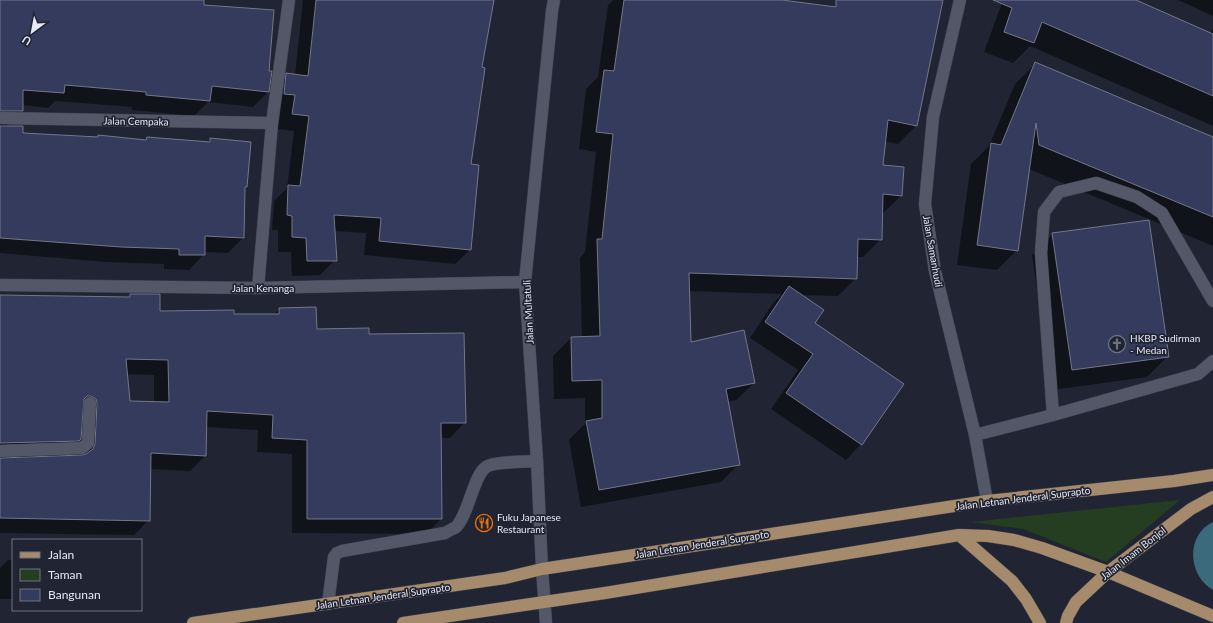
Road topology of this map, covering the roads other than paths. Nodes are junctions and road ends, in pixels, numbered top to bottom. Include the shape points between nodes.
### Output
1 (289, 0) edge
2 (554, 0) edge
3 (960, 0) edge
4 (0, 118) edge
5 (272, 123) junction
6 (525, 282) junction
7 (0, 285) edge
8 (258, 288) junction
9 (1213, 302) edge
10 (1213, 361) edge
11 (90, 403) dead end
12 (1053, 415) junction
13 (975, 435) junction
14 (0, 450) edge
15 (537, 461) junction
16 (1213, 475) edge
17 (1213, 497) edge
18 (987, 501) junction
19 (959, 535) junction
20 (542, 569) junction
21 (1108, 572) junction
22 (544, 601) junction
23 (328, 604) junction
24 (1213, 616) edge
25 (193, 623) edge
26 (403, 623) edge
27 (546, 623) edge
28 (1040, 623) edge
29 (1066, 623) edge

1 - 5 street
2 - 6 street, Jalan Multatuli
3 - 13 street, Jalan Samanhudi via 933,117 925,204 935,271
4 - 5 street, Jalan Cempaka
5 - 8 street
6 - 8 street, Jalan Kenanga
6 - 15 street, Jalan Multatuli
7 - 8 street, Jalan Kenanga
9 - 12 street via 1162,213 1137,197 1096,183 1059,192 1044,212 1040,253
10 - 12 street via 1198,374
11 - 14 street via 88,443 82,448
12 - 13 street
13 - 18 street, Jalan Samanhudi
15 - 20 street, Jalan Multatuli
15 - 23 street via 494,464 486,467 480,473 463,516 456,527 445,533 337,553 334,557
16 - 18 main road, Jalan Letnan Jenderal Suprapto
17 - 21 main road, Jalan Imam Bonjol via 1192,509
18 - 20 main road, Jalan Letnan Jenderal Suprapto
19 - 21 main road via 1014,540
19 - 22 main road
19 - 28 main road via 1012,581
20 - 22 street, Jalan Multatuli
20 - 23 main road, Jalan Letnan Jenderal Suprapto via 505,578
21 - 24 main road
21 - 29 main road, Jalan Imam Bonjol via 1076,602
22 - 26 main road
22 - 27 street, Jalan Multatuli
23 - 25 main road, Jalan Letnan Jenderal Suprapto

